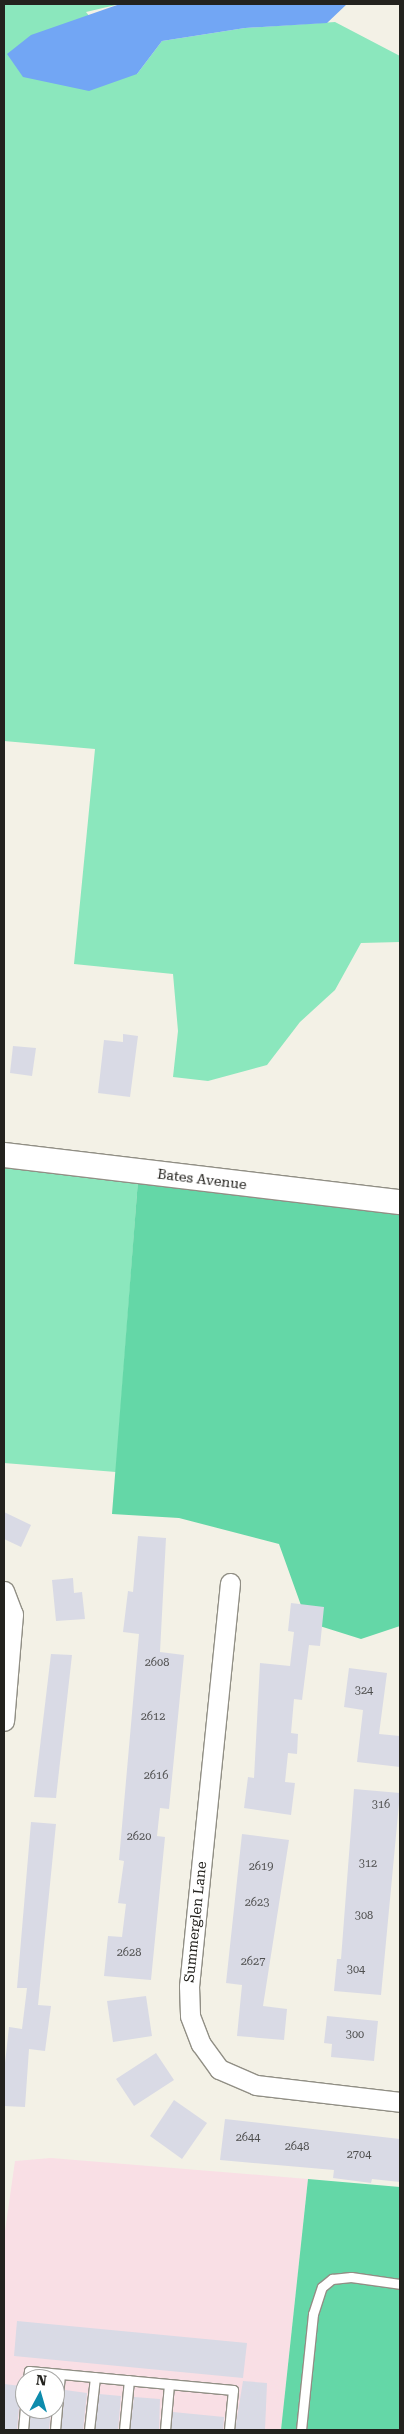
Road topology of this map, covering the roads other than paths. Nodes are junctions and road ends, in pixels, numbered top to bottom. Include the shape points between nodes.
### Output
1 (4, 1155) edge
2 (400, 1202) edge
3 (230, 1584) dead end
4 (4, 1591) edge
5 (4, 1721) edge
6 (400, 2102) edge
7 (400, 2284) edge
8 (65, 2374) edge
9 (95, 2377) junction
10 (129, 2380) junction
11 (169, 2384) junction
12 (89, 2430) edge
13 (124, 2430) edge
14 (165, 2430) edge
15 (229, 2430) edge
16 (301, 2430) edge

1 - 2 street, Bates Avenue
3 - 6 street, Summerglen Lane via 189,1986 190,2016 201,2044 219,2069 256,2085
4 - 5 street via 13,1614
7 - 16 lane via 351,2277 332,2279 322,2287 314,2309
8 - 9 lane
9 - 10 lane
9 - 12 lane
10 - 11 lane
10 - 13 lane
11 - 14 lane
11 - 15 lane via 232,2390

